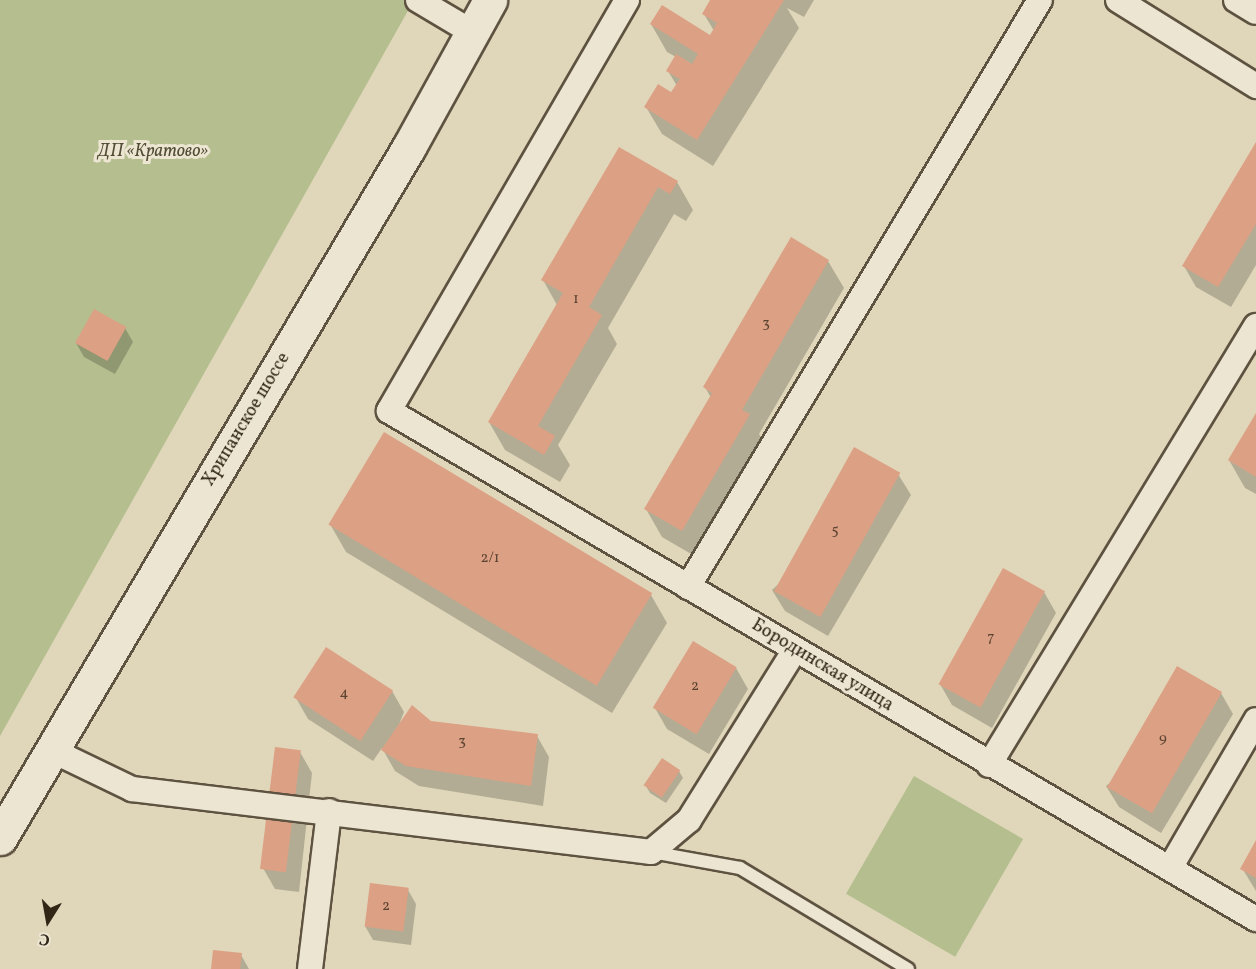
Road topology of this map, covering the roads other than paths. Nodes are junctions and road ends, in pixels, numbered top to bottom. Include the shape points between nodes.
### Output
1 (418, 0) edge
2 (490, 0) edge
3 (627, 0) edge
4 (1040, 0) edge
5 (1118, 0) edge
6 (1236, 0) edge
7 (1256, 12) edge
8 (472, 32) junction
9 (1256, 86) edge
10 (1256, 326) edge
11 (688, 587) junction
12 (795, 650) junction
13 (1256, 720) edge
14 (51, 750) junction
15 (989, 765) junction
16 (329, 811) junction
17 (0, 838) edge
18 (651, 852) junction
19 (1170, 868) junction
20 (1256, 919) edge
21 (310, 969) edge
22 (908, 969) edge

1 - 8 street
2 - 8 main road, Хрипанское шоссе
3 - 11 street, Бородинская улица via 389,411
4 - 11 street
5 - 9 street
6 - 7 street
8 - 14 main road, Хрипанское шоссе via 409,147
10 - 15 street
11 - 12 street, Бородинская улица
12 - 15 street, Бородинская улица
12 - 18 street via 689,820
13 - 19 street
14 - 16 street via 132,789
14 - 17 main road, Хрипанское шоссе
15 - 19 street, Бородинская улица
16 - 18 street
16 - 21 street
18 - 22 lane via 740,868
19 - 20 street, Бородинская улица

